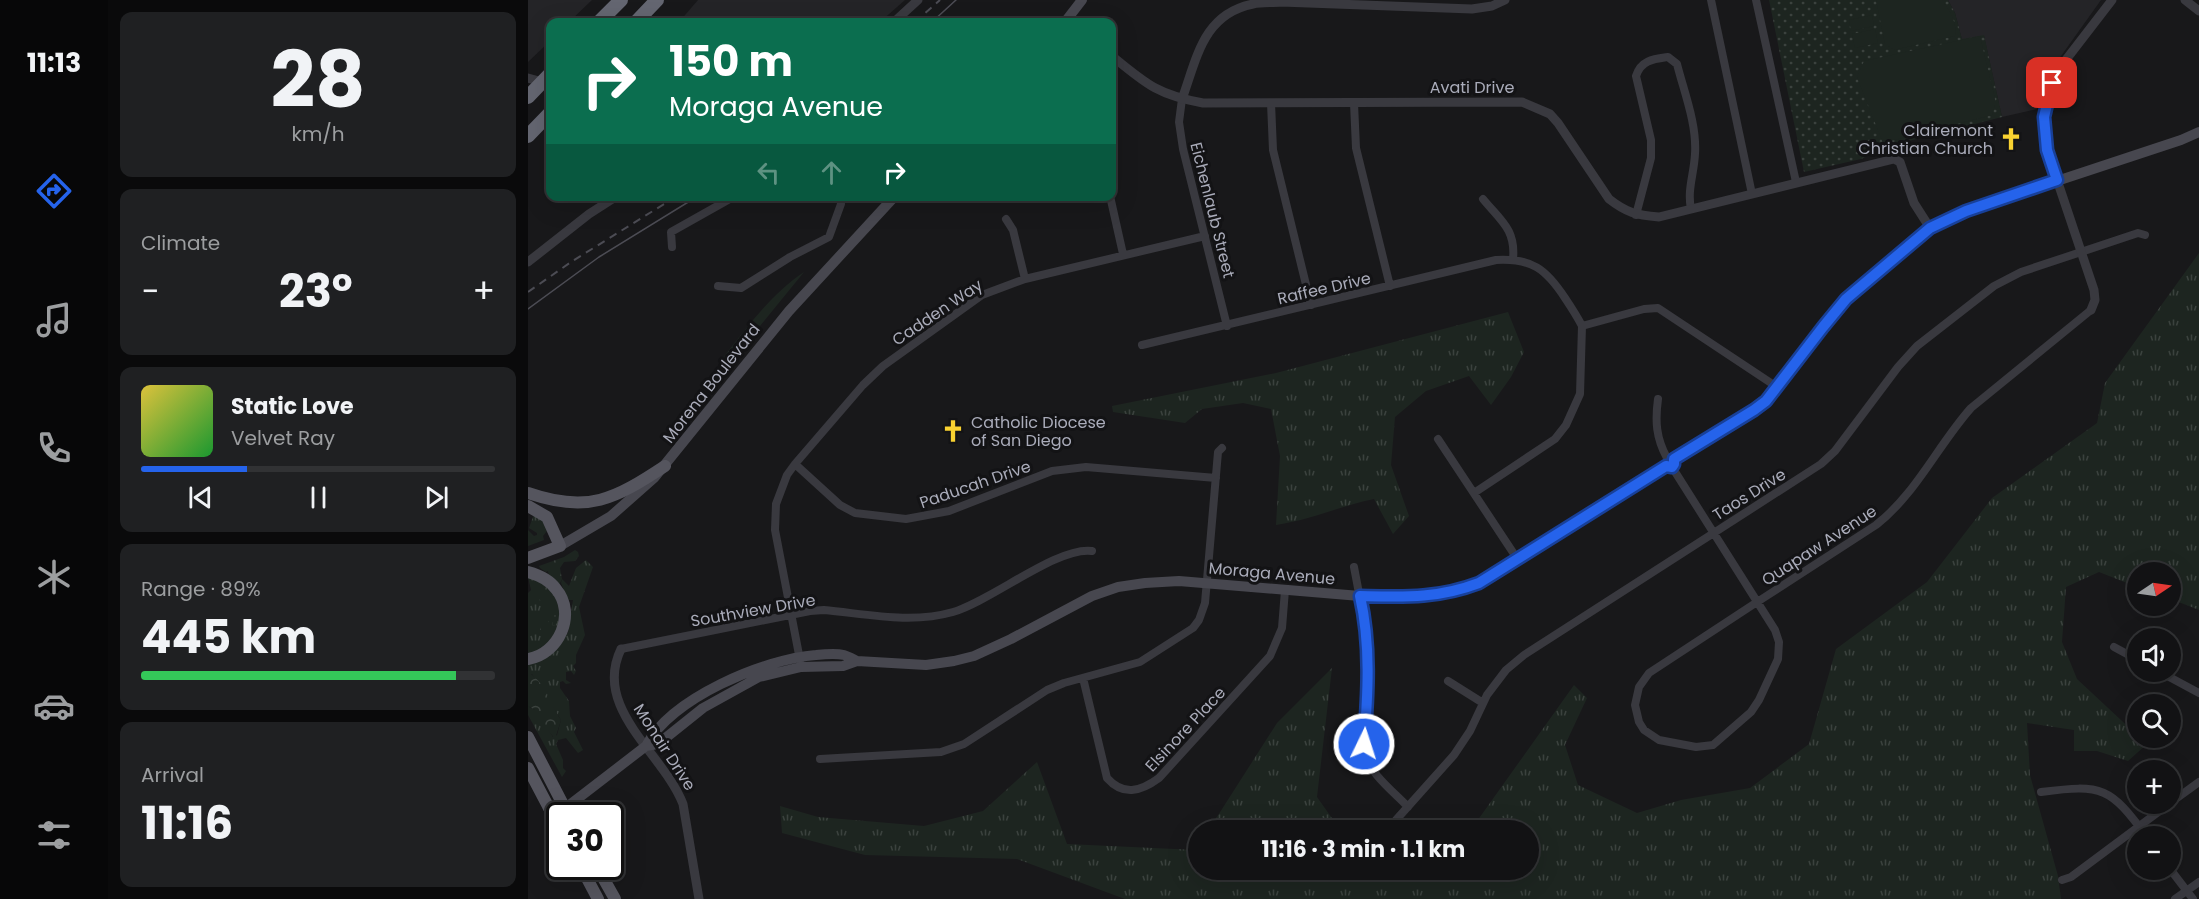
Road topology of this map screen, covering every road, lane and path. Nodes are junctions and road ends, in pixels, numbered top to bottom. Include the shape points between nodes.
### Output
1 (621, 0) edge
2 (657, 0) edge
3 (918, 0) edge
4 (1082, 0) edge
5 (1505, 0) edge
6 (1711, 0) edge
7 (1756, 0) edge
8 (2112, 0) edge
9 (2185, 0) edge
10 (1428, 3) edge
11 (1471, 5) edge
12 (2199, 11) edge
13 (603, 18) edge
14 (640, 18) edge
15 (898, 18) edge
16 (1071, 18) edge
17 (1116, 59) edge
18 (528, 78) edge
19 (546, 78) edge
20 (546, 83) edge
21 (528, 97) edge
22 (1182, 99) junction
23 (1271, 103) junction
24 (1354, 103) junction
25 (546, 117) edge
26 (2199, 132) edge
27 (528, 136) edge
28 (2057, 180) junction
29 (1796, 182) junction
30 (1752, 194) junction
31 (1483, 199) dead end
32 (602, 201) edge
33 (608, 201) edge
34 (726, 201) edge
35 (841, 201) edge
36 (890, 201) edge
37 (1111, 201) edge
38 (596, 209) junction
39 (1691, 209) junction
40 (1636, 215) junction
41 (1006, 219) dead end
42 (1930, 228) junction
43 (2145, 235) dead end
44 (1205, 236) junction
45 (672, 247) dead end
46 (2080, 251) junction
47 (1123, 254) junction
48 (1513, 259) junction
49 (528, 262) edge
50 (1025, 279) junction
51 (718, 286) dead end
52 (1390, 286) junction
53 (1311, 304) junction
54 (2091, 310) joint
55 (1227, 326) junction
56 (1582, 326) junction
57 (1142, 345) dead end
58 (1777, 387) junction
59 (1658, 399) dead end
60 (1438, 439) dead end
61 (1222, 448) dead end
62 (1670, 463) junction
63 (795, 464) junction
64 (665, 466) junction
65 (1216, 478) junction
66 (528, 493) edge
67 (1474, 493) junction
68 (528, 506) edge
69 (1715, 532) junction
70 (560, 546) junction
71 (1092, 551) dead end
72 (528, 558) edge
73 (1518, 560) junction
74 (1354, 567) dead end
75 (528, 572) edge
76 (1207, 583) junction
77 (1286, 590) junction
78 (1360, 596) junction
79 (1759, 601) junction
80 (792, 615) junction
81 (2114, 647) dead end
82 (621, 649) joint
83 (2127, 654) edge
84 (528, 659) edge
85 (800, 661) junction
86 (1083, 678) junction
87 (1448, 681) dead end
88 (2179, 682) edge
89 (2199, 693) edge
90 (1483, 704) junction
91 (528, 737) edge
92 (646, 746) junction
93 (820, 759) dead end
94 (528, 768) edge
95 (2199, 782) edge
96 (2041, 792) dead end
97 (2181, 795) edge
98 (546, 802) edge
99 (563, 802) edge
100 (580, 802) edge
101 (1408, 807) junction
102 (2155, 814) edge
103 (1396, 820) dead end
104 (2139, 826) joint
105 (2127, 835) edge
106 (588, 880) edge
107 (604, 880) edge
108 (2062, 880) dead end
109 (2178, 880) edge
110 (2199, 882) edge
111 (2187, 891) junction
112 (598, 899) edge
113 (615, 899) edge
114 (699, 899) edge
115 (2175, 899) edge
116 (2193, 899) edge

1 - 13 highway
2 - 14 highway
3 - 15 street
4 - 16 main road
5 - 11 street via 1492,6
6 - 30 street
7 - 29 street
8 - 28 street via 2052,83 2044,117 2047,150
9 - 12 street
10 - 11 street
10 - 22 street via 1281,2 1252,4 1227,13 1210,28
17 - 22 street, Avati Drive via 1150,87
18 - 20 street
19 - 21 highway, bridge
22 - 23 street, Avati Drive via 1203,103
22 - 44 street, Eichenlaub Street via 1179,122 1183,149
23 - 24 street, Avati Drive
23 - 53 street via 1273,150
24 - 40 street, Avati Drive via 1515,100 1538,108 1558,123 1609,199
24 - 52 street via 1356,148
25 - 27 highway
26 - 28 main road, Moraga Avenue
28 - 42 main road, Moraga Avenue via 1966,211
28 - 46 street
29 - 30 street, Avati Drive
29 - 42 street, Avati Drive via 1894,159 1900,162 1918,212
30 - 39 street, Avati Drive
31 - 48 street via 1511,233
32 - 38 street
33 - 38 street
34 - 45 street via 671,232
35 - 51 street via 829,237 790,256 741,288
36 - 64 main road, Morena Boulevard via 789,311
37 - 47 street
38 - 49 street
39 - 40 street, Avati Drive via 1659,217
39 - 40 street via 1695,153 1692,123 1677,64 1668,57 1647,61 1636,76 1651,140 1651,158
41 - 50 street via 1013,230
42 - 58 main road, Moraga Avenue via 1846,299
43 - 46 street, Taos Drive
44 - 47 street, Cadden Way
44 - 55 street, Eichenlaub Street
46 - 54 street via 2094,290
46 - 69 street, Taos Drive via 1994,286 1910,353 1821,464
47 - 50 street, Cadden Way
48 - 52 street, Raffee Drive
48 - 56 street via 1533,264 1551,277
50 - 63 street, Cadden Way via 972,301 883,366
52 - 53 street, Raffee Drive
53 - 55 street, Raffee Drive
54 - 79 street, Quapaw Avenue via 1971,408 1887,517
55 - 57 street, Raffee Drive
56 - 58 street via 1658,308
56 - 67 street via 1580,394 1566,425 1555,439
58 - 62 main road, Moraga Avenue via 1754,410
59 - 62 street via 1656,432
60 - 67 street
61 - 65 street via 1218,452
62 - 69 street
62 - 73 main road, Moraga Avenue
63 - 65 street, Paducah Drive via 840,505 855,513 906,519 949,511 1067,468
63 - 80 street, Cadden Way via 776,504 775,530
64 - 66 main road via 610,498 579,504 550,501
64 - 70 main road, Morena Boulevard via 611,516
65 - 76 street
67 - 73 street
68 - 70 main road via 547,517
69 - 79 street
69 - 90 street, Taos Drive via 1524,655 1506,670
70 - 72 main road, Morena Boulevard
71 - 80 street, Southview Drive via 1083,550 1042,566 983,600 953,612 914,619 824,610
73 - 78 main road, Moraga Avenue via 1479,583 1442,594
74 - 78 street
75 - 84 main road via 549,581 558,590 565,618 561,635 549,650
76 - 77 main road, Moraga Avenue
76 - 85 main road, Moraga Avenue via 1145,582 1118,587 1092,596 1002,644 954,661 926,665 857,661 844,655
76 - 86 street via 1205,603 1193,628 1140,662
77 - 78 main road, Moraga Avenue
77 - 86 street, Elsinore Place via 1282,628 1270,656 1159,778 1140,789 1123,790 1107,778
78 - 101 street via 1369,681 1365,755 1374,771
79 - 79 street, Quapaw Avenue via 1779,642 1778,659 1751,712 1713,745 1696,747 1659,740 1644,730 1635,705 1639,687 1649,673
80 - 82 street, Southview Drive
80 - 85 street, Cadden Way
81 - 83 street
82 - 92 street, Monair Drive via 616,696
85 - 92 main road, Moraga Avenue via 770,664 723,683 671,717 653,732
86 - 93 street via 1047,690 964,744 941,752
87 - 90 street
88 - 89 street
90 - 101 street, Taos Drive via 1454,754
91 - 99 main road
92 - 100 main road, Moraga Avenue
92 - 114 street, Monair Drive via 678,790 683,804
94 - 98 main road
95 - 97 street
96 - 104 street via 2079,787 2099,791 2126,807
101 - 103 street, Taos Drive
102 - 104 street
105 - 108 street
106 - 112 main road
107 - 113 main road
109 - 111 street
110 - 111 street
111 - 115 street
111 - 116 street

